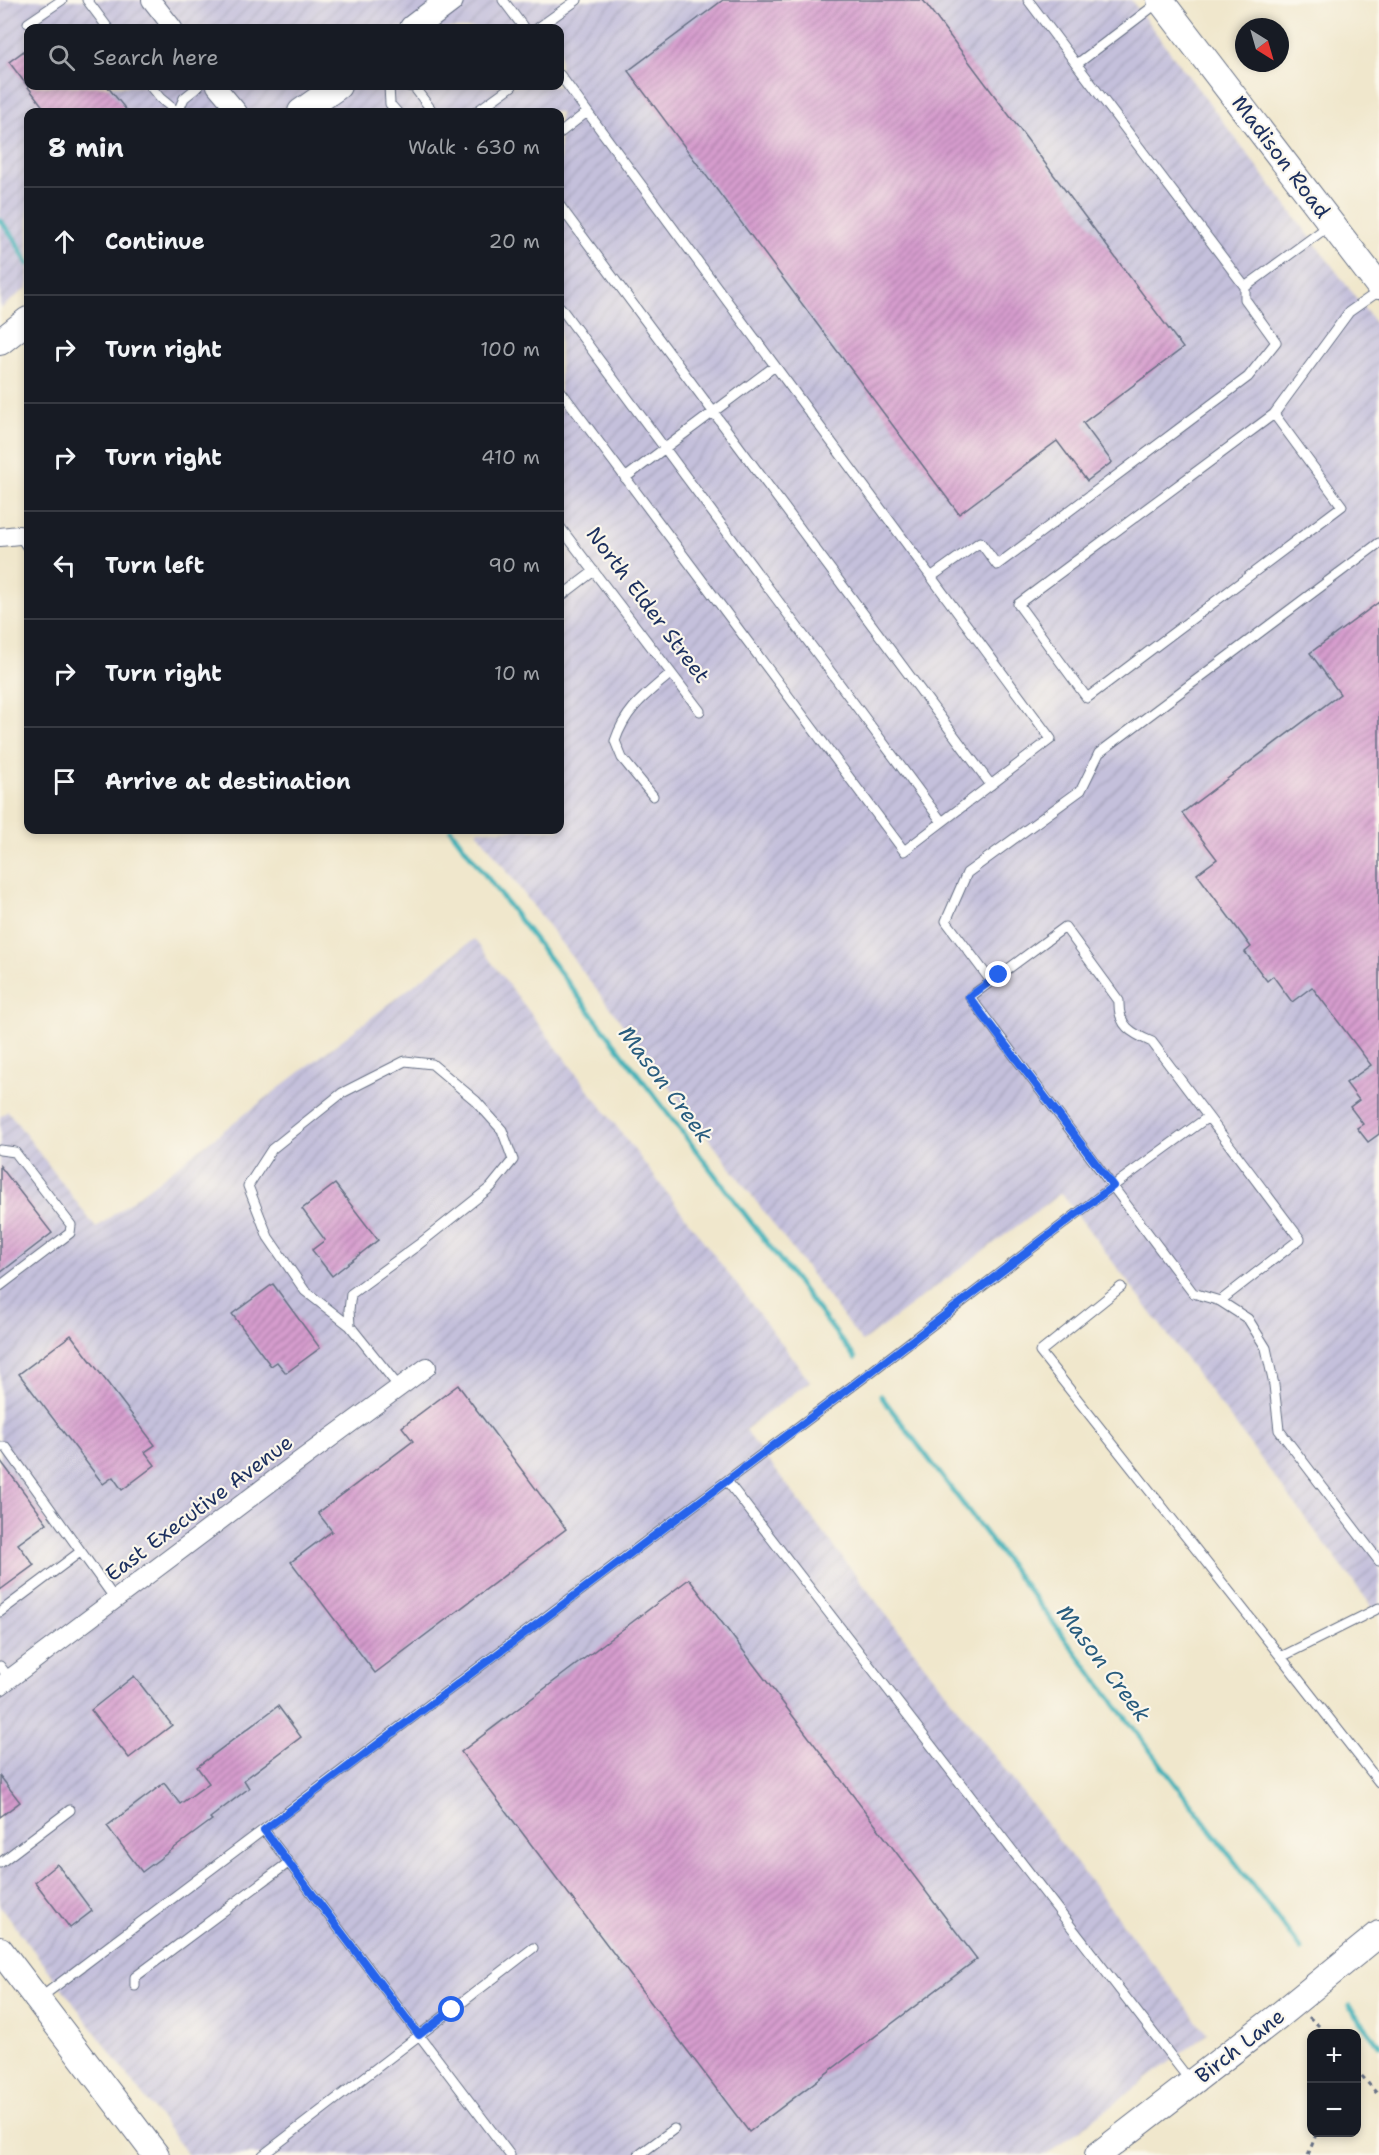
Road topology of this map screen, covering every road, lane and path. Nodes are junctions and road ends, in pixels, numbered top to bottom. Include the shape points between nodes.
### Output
1 (62, 0) edge
2 (87, 0) edge
3 (151, 0) edge
4 (450, 0) edge
5 (503, 0) edge
6 (577, 0) edge
7 (1028, 0) edge
8 (1160, 0) edge
9 (28, 24) dead end
10 (105, 24) edge
11 (170, 24) edge
12 (418, 24) edge
13 (521, 24) edge
14 (544, 24) edge
15 (1077, 64) junction
16 (564, 80) edge
17 (153, 90) edge
18 (194, 90) edge
19 (219, 90) edge
20 (332, 90) edge
21 (388, 90) edge
22 (416, 90) edge
23 (506, 90) edge
24 (172, 108) edge
25 (179, 108) edge
26 (235, 108) edge
27 (307, 108) edge
28 (394, 108) edge
29 (430, 108) edge
30 (482, 108) edge
31 (587, 112) junction
32 (564, 130) edge
33 (564, 211) edge
34 (1331, 224) junction
35 (1379, 286) edge
36 (1245, 287) junction
37 (1379, 291) edge
38 (564, 312) edge
39 (24, 323) edge
40 (0, 342) edge
41 (775, 366) junction
42 (564, 395) edge
43 (713, 412) junction
44 (1274, 414) junction
45 (665, 448) junction
46 (625, 478) junction
47 (564, 531) edge
48 (0, 537) edge
49 (24, 542) edge
50 (1379, 543) edge
51 (594, 572) junction
52 (931, 578) junction
53 (564, 594) edge
54 (671, 673) junction
55 (700, 711) dead end
56 (991, 784) junction
57 (653, 796) dead end
58 (942, 822) junction
59 (991, 981) junction
60 (1208, 1117) junction
61 (0, 1150) edge
62 (1113, 1186) junction
63 (0, 1286) edge
64 (1121, 1287) dead end
65 (1220, 1301) junction
66 (350, 1326) junction
67 (427, 1367) dead end
68 (399, 1387) junction
69 (0, 1447) edge
70 (727, 1481) junction
71 (80, 1552) junction
72 (1379, 1561) edge
73 (115, 1599) junction
74 (1379, 1608) edge
75 (0, 1612) edge
76 (1281, 1657) junction
77 (3, 1677) edge
78 (1379, 1782) edge
79 (70, 1810) dead end
80 (264, 1830) junction
81 (0, 1863) edge
82 (288, 1863) junction
83 (1379, 1934) edge
84 (533, 1948) dead end
85 (0, 1950) edge
86 (135, 1986) dead end
87 (38, 2000) junction
88 (419, 2035) junction
89 (1361, 2075) edge
90 (1192, 2084) junction
91 (1379, 2096) edge
92 (674, 2129) dead end
93 (1315, 2137) edge
94 (156, 2155) edge
95 (263, 2155) edge
96 (510, 2155) edge
97 (639, 2155) edge
98 (1098, 2155) edge
99 (1308, 2155) edge

1 - 9 lane
2 - 10 lane
3 - 11 street
4 - 12 street
5 - 13 lane
6 - 14 lane
7 - 15 lane
8 - 15 lane
8 - 34 street, Madison Road
15 - 36 lane
16 - 31 lane
17 - 24 lane
18 - 25 lane
19 - 26 street
20 - 27 street
21 - 28 lane
22 - 29 lane
23 - 30 lane
31 - 32 lane
31 - 41 lane
33 - 43 lane
34 - 35 street, Madison Road
34 - 36 lane
36 - 52 lane via 1245,299 1276,342 1248,378 997,565 980,542
37 - 44 lane via 1349,312
38 - 45 lane
39 - 40 street
41 - 43 lane
41 - 52 lane
42 - 46 lane
43 - 45 lane
43 - 56 lane
44 - 44 lane via 1018,604 1087,698 1342,506
45 - 46 lane
45 - 58 lane
46 - 58 lane via 904,851
47 - 51 lane, North Elder Street
48 - 49 street
50 - 59 lane via 1099,753 1081,790 966,873 946,921
51 - 53 lane
51 - 54 lane, North Elder Street
52 - 56 lane via 1051,739
54 - 55 lane, North Elder Street
54 - 57 lane via 631,709 615,741 622,758
56 - 58 lane
59 - 60 lane via 1065,927 1119,1001 1119,1014 1131,1033 1152,1042
59 - 62 lane via 969,997
60 - 62 lane
60 - 65 lane via 1300,1239
61 - 63 lane via 15,1152 71,1225 70,1233
62 - 65 lane via 1193,1293
62 - 70 lane
64 - 76 lane via 1040,1352
65 - 72 lane via 1248,1319 1266,1348 1279,1430
66 - 66 lane via 351,1294 490,1187 513,1160 502,1130 476,1101 432,1064 405,1061 342,1093 272,1149 248,1186 268,1237 305,1291
66 - 68 lane
67 - 68 street, East Executive Avenue
68 - 73 street, East Executive Avenue
69 - 71 lane via 6,1447
70 - 80 lane
70 - 90 lane
71 - 73 lane
71 - 75 lane
73 - 77 street, East Executive Avenue
74 - 76 lane
76 - 78 lane
79 - 81 lane
80 - 82 lane
80 - 87 lane
82 - 86 lane via 135,1977
82 - 88 lane
83 - 90 street, Birch Lane
84 - 88 lane
85 - 87 street
87 - 94 street
88 - 95 lane
88 - 96 lane
89 - 91 path
90 - 98 street, Birch Lane
92 - 97 lane
93 - 99 path

